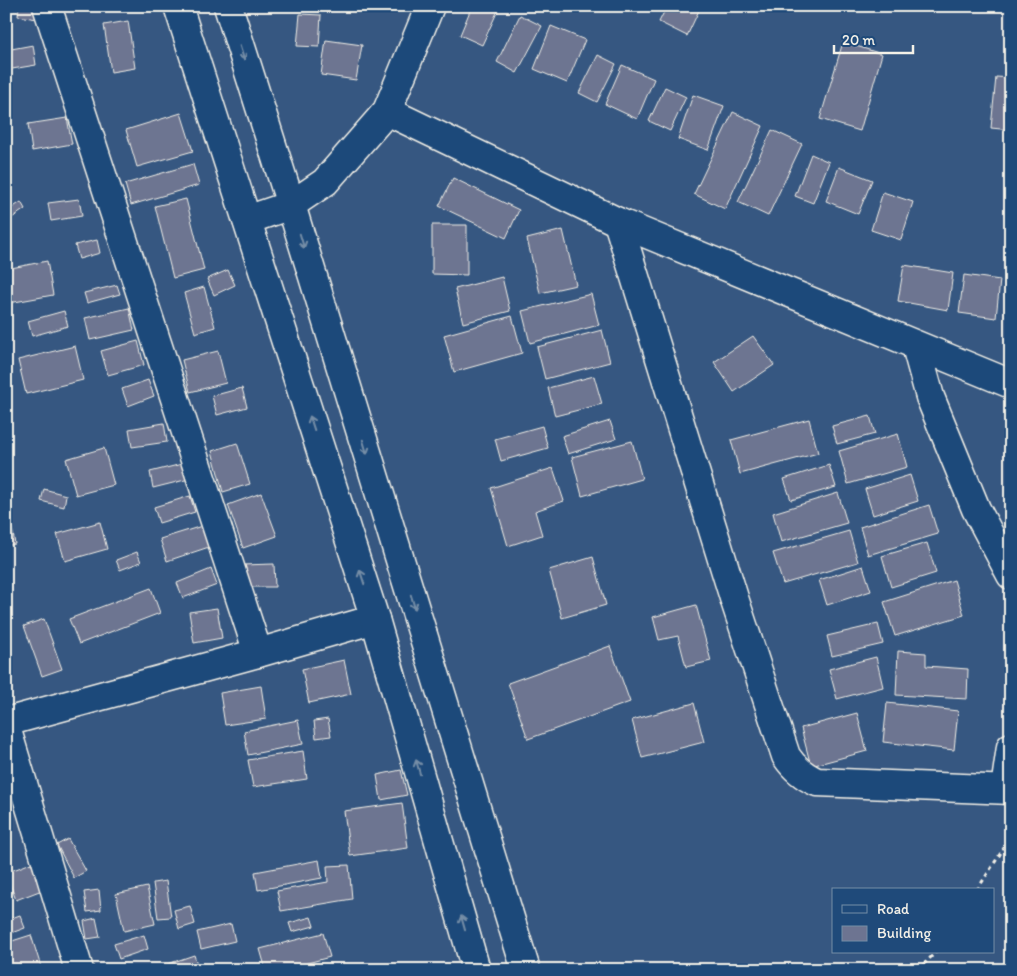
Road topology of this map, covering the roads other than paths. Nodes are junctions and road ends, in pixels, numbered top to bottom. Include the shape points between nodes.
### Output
1 (46, 6) edge
2 (178, 6) edge
3 (228, 6) edge
4 (430, 6) edge
5 (387, 111) junction
6 (291, 205) junction
7 (247, 220) junction
8 (618, 222) junction
9 (916, 346) junction
10 (1011, 384) edge
11 (1011, 574) edge
12 (375, 619) junction
13 (258, 653) junction
14 (6, 722) edge
15 (6, 727) edge
16 (1011, 747) edge
17 (1008, 790) edge
18 (79, 970) edge
19 (476, 970) edge
20 (526, 970) edge

1 - 13 street
2 - 7 street
3 -> 6 street
4 - 5 street
5 - 6 street via 325,182
5 - 8 street
6 - 7 street
6 -> 20 street
12 -> 7 street
8 - 9 street
8 - 17 street via 786,756 804,775 817,782
9 - 10 street
9 - 11 street via 930,397 976,510
12 - 13 street
19 -> 12 street
13 - 14 street
15 - 18 street
16 - 17 street

